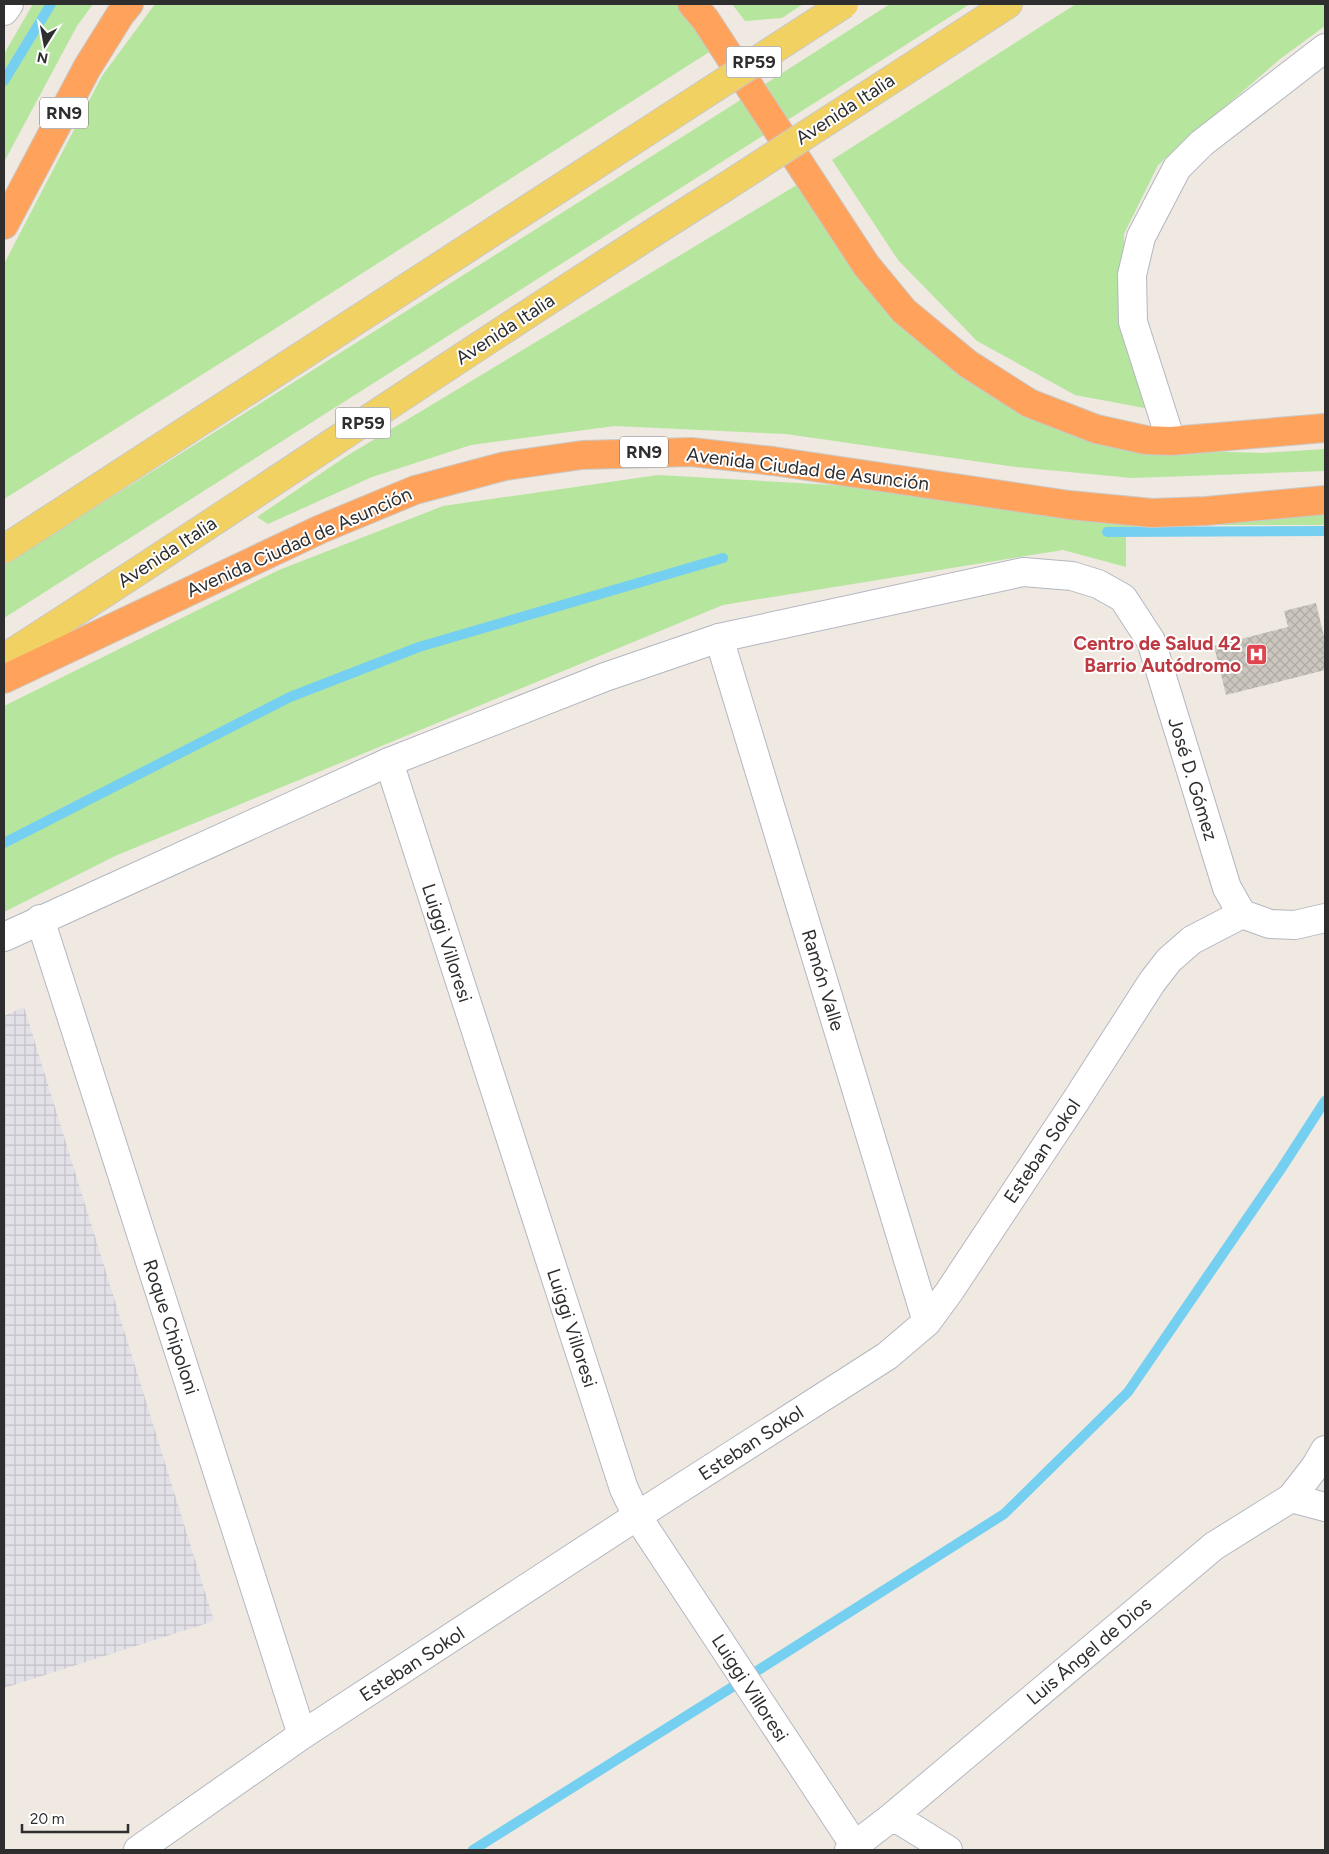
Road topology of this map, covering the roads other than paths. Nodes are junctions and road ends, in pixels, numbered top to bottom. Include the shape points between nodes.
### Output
1 (8, 4) edge
2 (130, 4) edge
3 (692, 4) edge
4 (844, 4) edge
5 (1008, 4) edge
6 (4, 11) edge
7 (1325, 48) edge
8 (4, 225) edge
9 (1325, 428) edge
10 (1171, 440) junction
11 (1325, 500) edge
12 (4, 549) edge
13 (720, 638) junction
14 (4, 658) edge
15 (4, 679) edge
16 (389, 762) junction
17 (1242, 914) junction
18 (1325, 918) edge
19 (40, 919) junction
20 (4, 937) edge
21 (927, 1322) junction
22 (1325, 1450) edge
23 (1291, 1498) junction
24 (1325, 1507) edge
25 (637, 1516) junction
26 (302, 1735) junction
27 (893, 1816) junction
28 (852, 1848) edge
29 (138, 1850) edge
30 (948, 1850) edge

1 - 6 street
2 - 8 highway, RN9 via 88,68
3 - 10 highway via 866,265 904,311 968,364 1029,403 1096,429 1146,440
4 - 12 main road, RP59, bridge
5 - 14 main road, Avenida Italia / RP59, bridge via 602,265
7 - 10 street via 1196,149 1178,168 1141,237 1132,276 1133,322
9 - 10 highway
11 - 15 highway, Avenida Ciudad de Asunción / RN9 via 1152,513 1069,505 691,452 582,455 505,466 415,490 321,528
13 - 16 street via 605,677
13 - 17 street, José D. Gómez via 1024,572 1072,576 1106,588 1124,598 1151,641 1226,888
13 - 21 street, Ramón Valle
16 - 19 street
16 - 25 street, Luiggi Villoresi via 621,1480
17 - 18 street via 1270,924 1295,925
17 - 21 street, Esteban Sokol via 1192,940 1169,960 1152,982
19 - 20 street
19 - 26 street, Roque Chipoloni
21 - 25 street, Esteban Sokol via 887,1356
22 - 23 street, Luis Ángel de Dios
23 - 24 street
23 - 27 street, Luis Ángel de Dios via 1214,1546
25 - 26 street, Esteban Sokol
25 - 28 street, Luiggi Villoresi
26 - 29 street, Esteban Sokol
27 - 28 street, Luis Ángel de Dios
27 - 30 street

